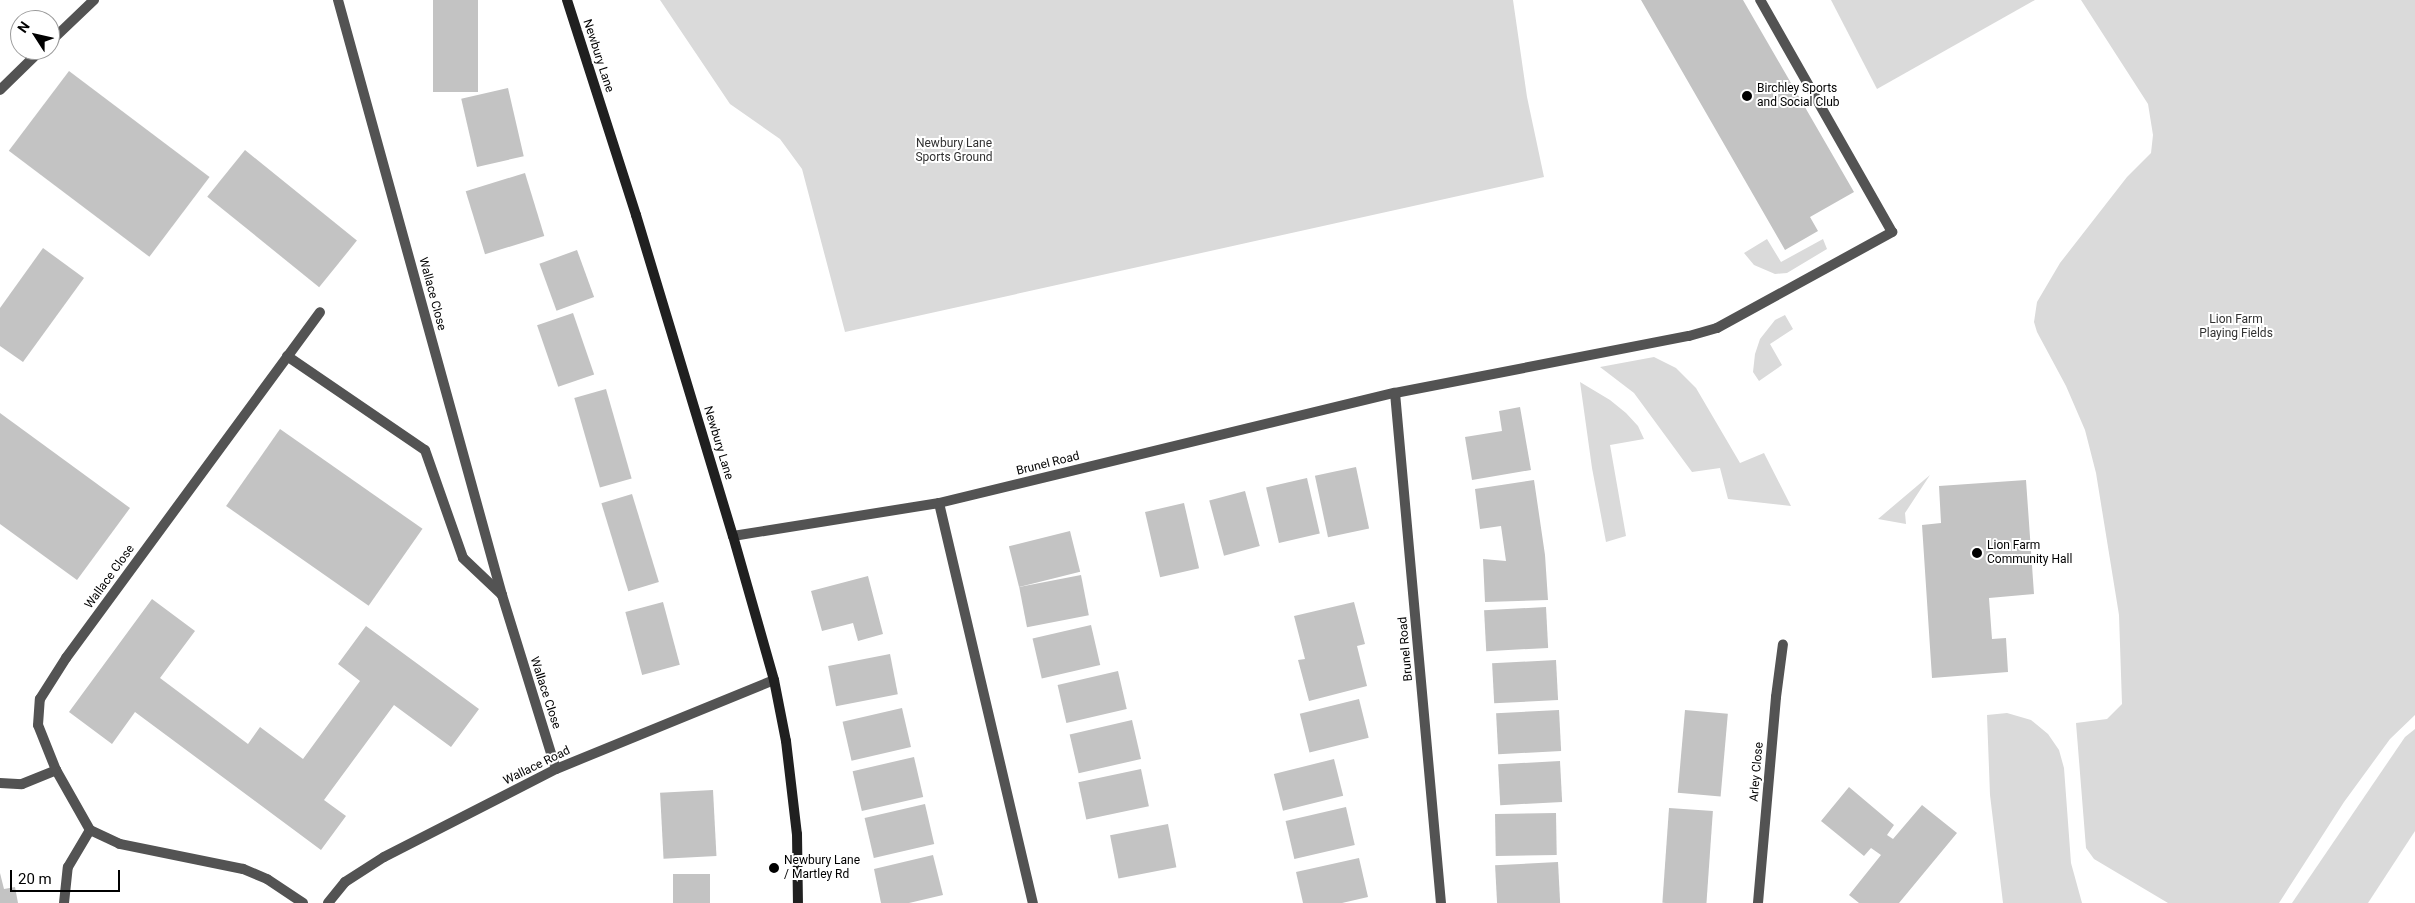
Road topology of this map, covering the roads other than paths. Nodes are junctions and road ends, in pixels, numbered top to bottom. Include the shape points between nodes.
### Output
1 (94, 0) edge
2 (338, 0) edge
3 (566, 0) edge
4 (1760, 0) edge
5 (60, 32) edge
6 (32, 60) edge
7 (0, 90) edge
8 (320, 312) dead end
9 (287, 356) junction
10 (1395, 393) junction
11 (939, 503) junction
12 (733, 536) junction
13 (502, 595) junction
14 (1783, 644) dead end
15 (774, 680) junction
16 (556, 769) junction
17 (56, 770) junction
18 (0, 783) edge
19 (90, 830) junction
20 (64, 903) edge
21 (303, 903) edge
22 (328, 903) edge
23 (798, 903) edge
24 (1033, 903) edge
25 (1441, 903) edge
26 (1758, 903) edge

1 - 5 street
2 - 13 street, Wallace Close
3 - 12 street, Newbury Lane via 636,215
4 - 10 street, Brunel Road via 1892,232 1717,328
6 - 7 street
8 - 9 street, Wallace Close
9 - 13 street, Wallace Close via 425,450 463,558
9 - 17 street, Wallace Close via 66,658 40,699 38,725
10 - 11 street, Brunel Road
10 - 25 street, Brunel Road
11 - 12 street, Brunel Road
11 - 24 street
12 - 15 street, Newbury Lane
13 - 16 street, Wallace Close
14 - 26 street, Arley Close
15 - 16 street, Wallace Road
15 - 23 street, Newbury Lane via 786,740 797,834
16 - 22 street, Wallace Road via 384,857 345,882
17 - 18 street via 22,784
17 - 19 street, Wallace Close
19 - 20 street via 68,868
19 - 21 street via 120,844 243,869 267,879

